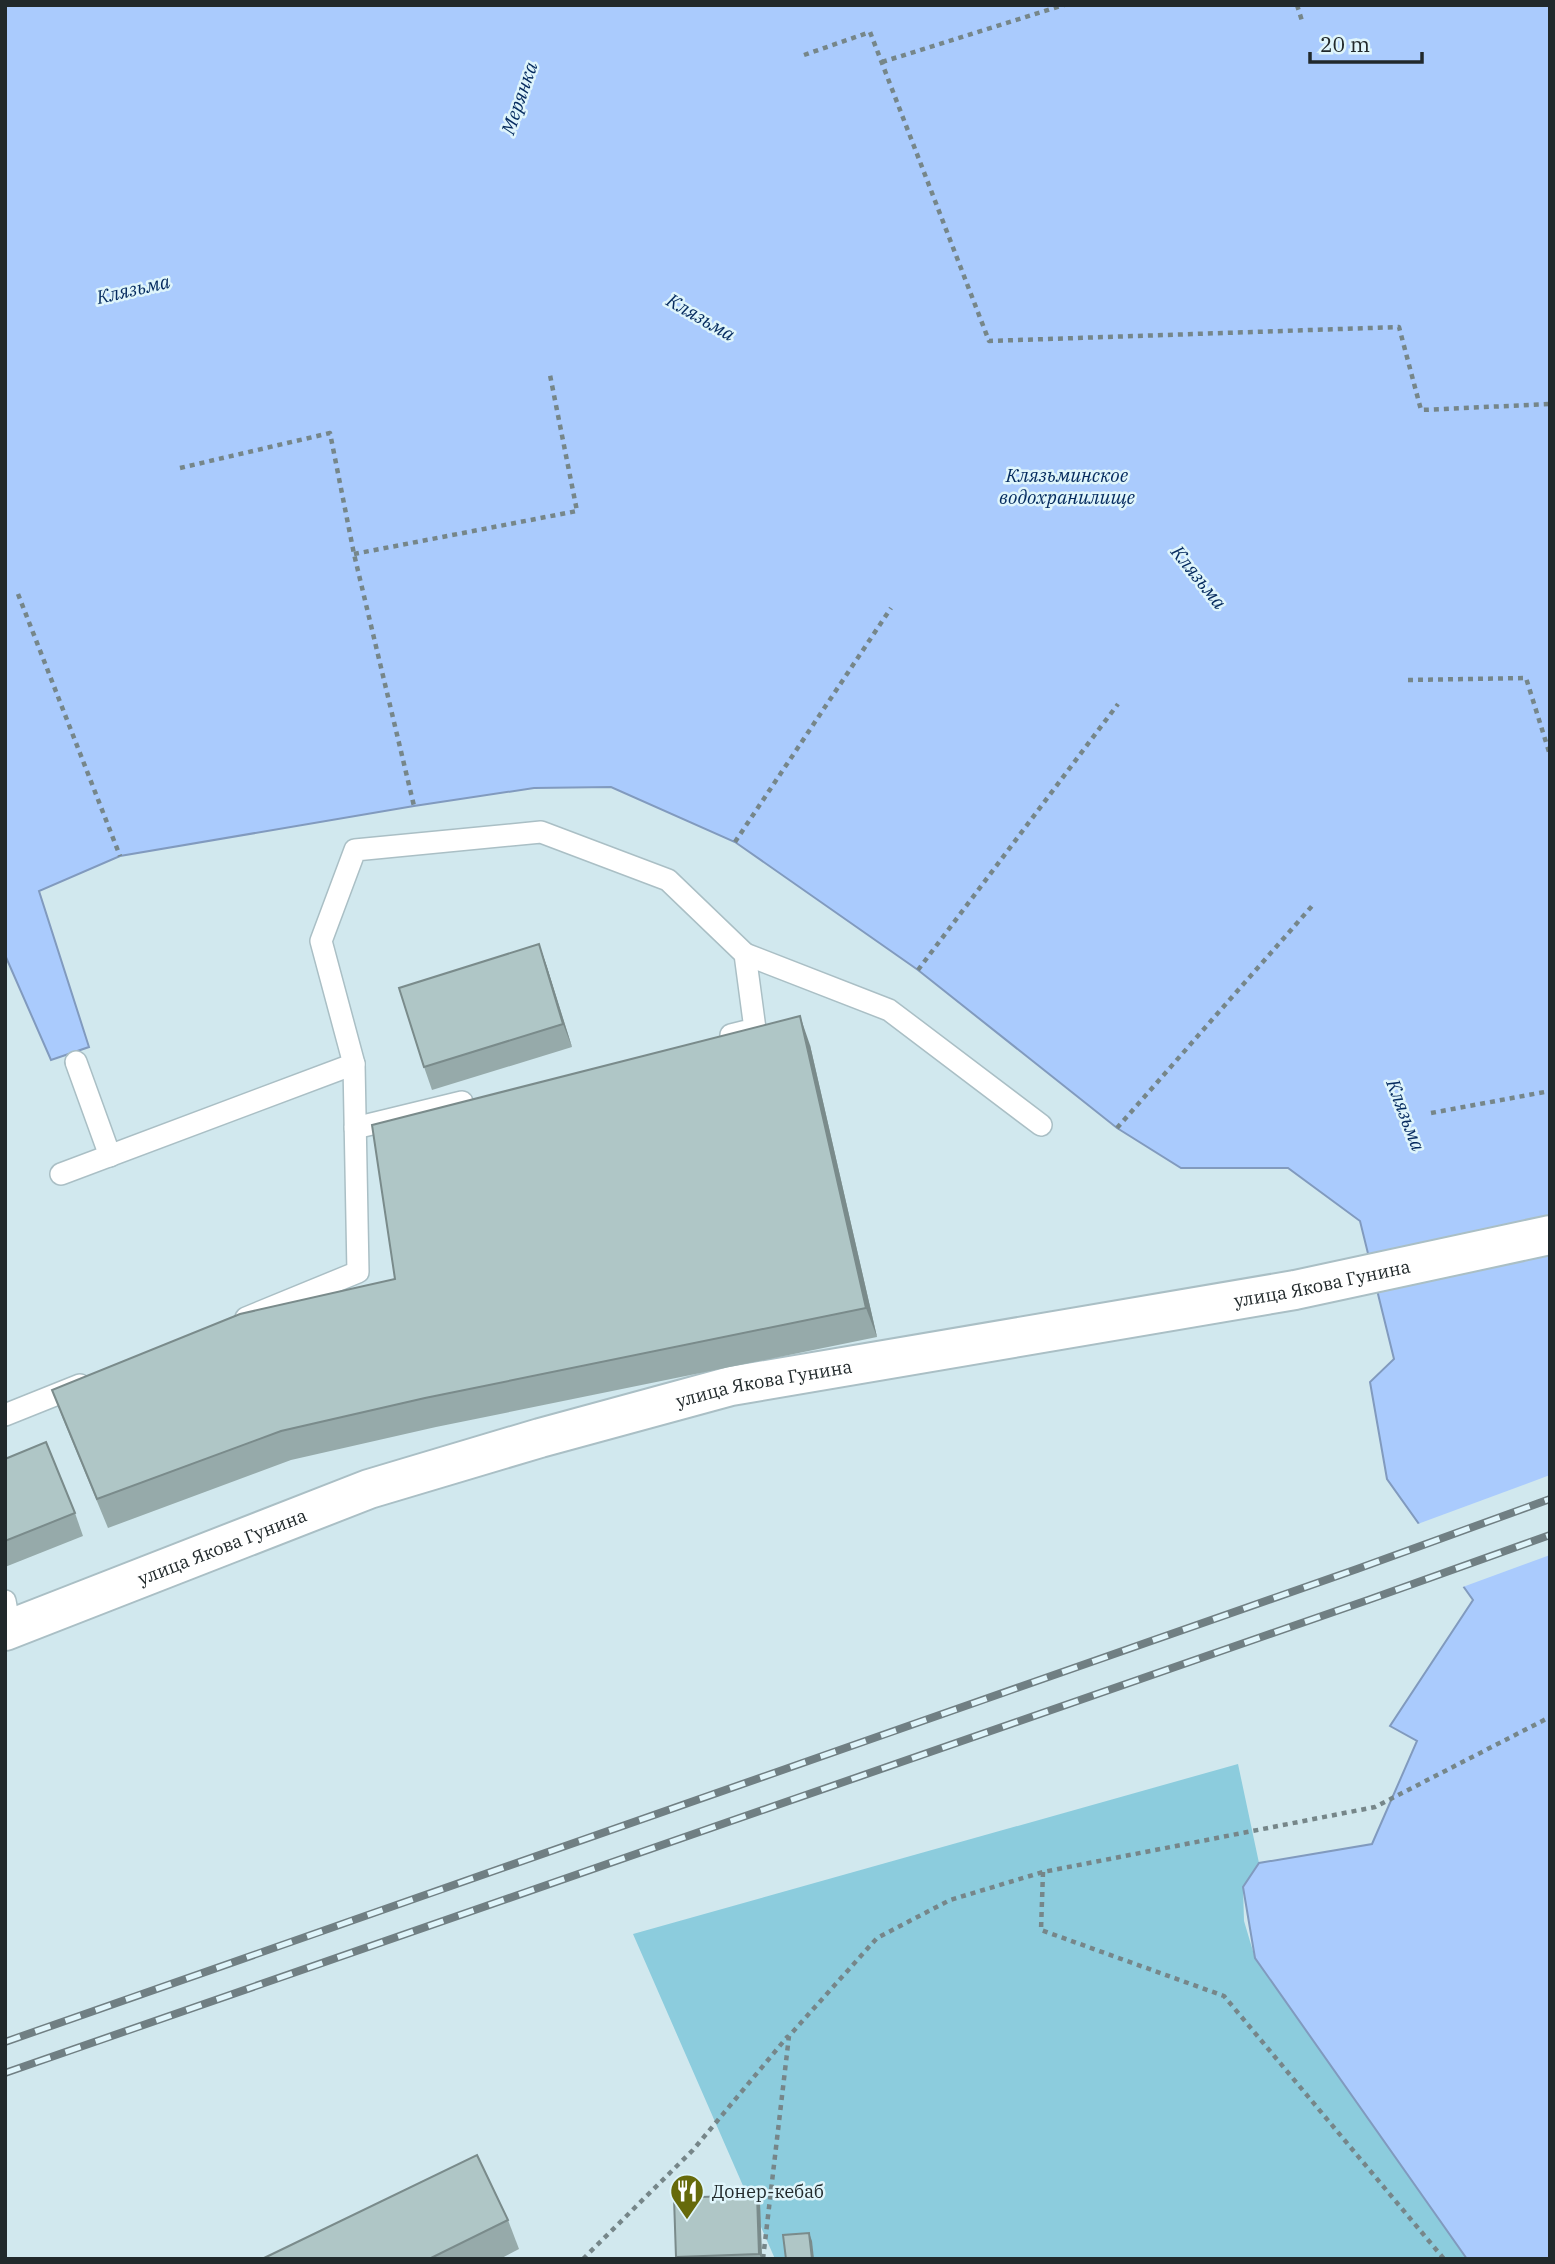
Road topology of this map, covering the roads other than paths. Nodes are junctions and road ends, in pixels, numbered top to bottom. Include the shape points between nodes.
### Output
1 (745, 954) junction
2 (715, 1039) edge
3 (76, 1062) dead end
4 (354, 1064) junction
5 (475, 1099) edge
6 (1041, 1125) dead end
7 (355, 1128) junction
8 (110, 1156) junction
9 (61, 1174) dead end
10 (1550, 1235) edge
11 (232, 1323) edge
12 (93, 1379) edge
13 (5, 1415) edge
14 (7, 1620) edge

1 - 2 lane via 755,1029
1 - 4 lane via 668,880 541,832 355,850 321,941
1 - 6 lane via 889,1010
3 - 8 lane
4 - 7 lane
4 - 8 lane
5 - 7 lane
7 - 11 lane via 358,1272
8 - 9 lane
10 - 14 street, улица Якова Гунина via 1295,1290 718,1389 369,1489
12 - 13 lane

